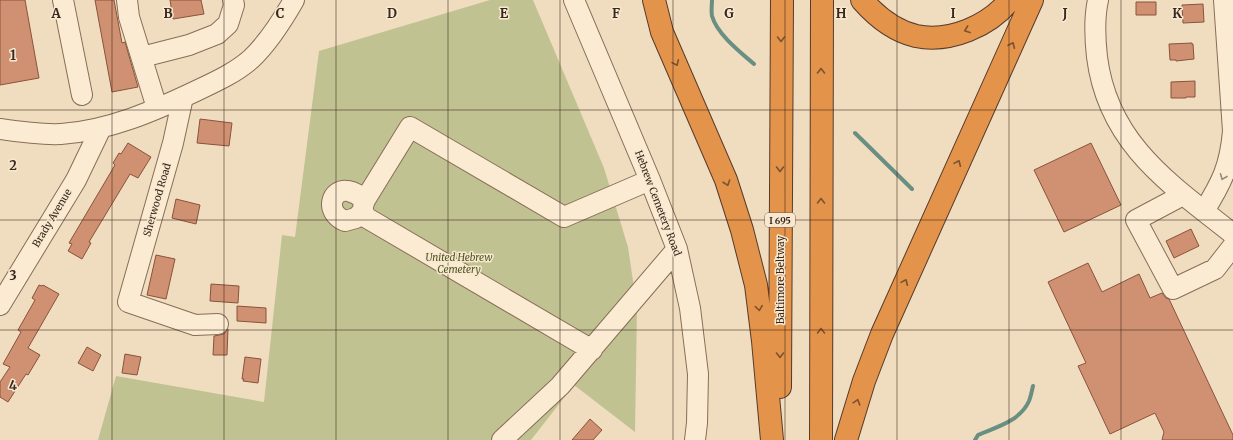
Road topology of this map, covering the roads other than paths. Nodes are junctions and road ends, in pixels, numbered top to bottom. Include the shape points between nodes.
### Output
1 (63, 0) edge
2 (127, 0) edge
3 (233, 0) edge
4 (294, 0) edge
5 (574, 0) edge
6 (648, 0) edge
7 (654, 0) edge
8 (782, 0) edge
9 (822, 0) edge
10 (862, 0) edge
11 (1010, 0) edge
12 (1032, 0) edge
13 (1098, 0) edge
14 (1224, 0) edge
15 (662, 32) junction
16 (142, 57) junction
17 (82, 95) dead end
18 (183, 97) junction
19 (158, 108) junction
20 (101, 128) junction
21 (0, 130) edge
22 (650, 180) junction
23 (1184, 195) junction
24 (1204, 211) junction
25 (1233, 234) edge
26 (1233, 246) edge
27 (677, 249) junction
28 (0, 305) edge
29 (218, 324) dead end
30 (592, 350) junction
31 (502, 440) edge
32 (695, 440) edge
33 (772, 440) edge
34 (780, 440) edge
35 (821, 440) edge
36 (846, 440) edge

1 - 17 street
2 - 16 street via 129,17
3 - 16 street via 228,24 217,34 189,46
4 - 18 street via 266,43 250,59 234,72
5 - 22 street, Hebrew Cemetery Road
6 - 15 highway
7 - 15 highway
8 -> 34 highway, Baltimore Beltway / I 695
35 -> 9 highway
11 -> 10 highway via 980,25 950,36 934,37 916,36 898,29 879,18
36 -> 12 highway via 882,334
13 - 23 street via 1095,44 1098,68 1116,120 1151,166
14 -> 24 street via 1233,131 1224,177
15 -> 33 highway via 726,180 742,230 756,285
16 - 19 street
18 - 19 street
18 - 29 street, Sherwood Road via 173,143 128,302 195,325
19 - 20 street
20 - 21 street via 60,134
20 - 28 street, Brady Avenue via 76,180
22 - 27 street, Hebrew Cemetery Road
22 - 30 street via 564,217 410,127 363,206 367,218
23 - 24 street
23 - 26 street via 1136,220 1172,289 1215,269
24 - 25 street
27 - 30 street
27 - 32 street, Hebrew Cemetery Road via 690,308 698,374 698,423
30 - 31 street via 560,386

